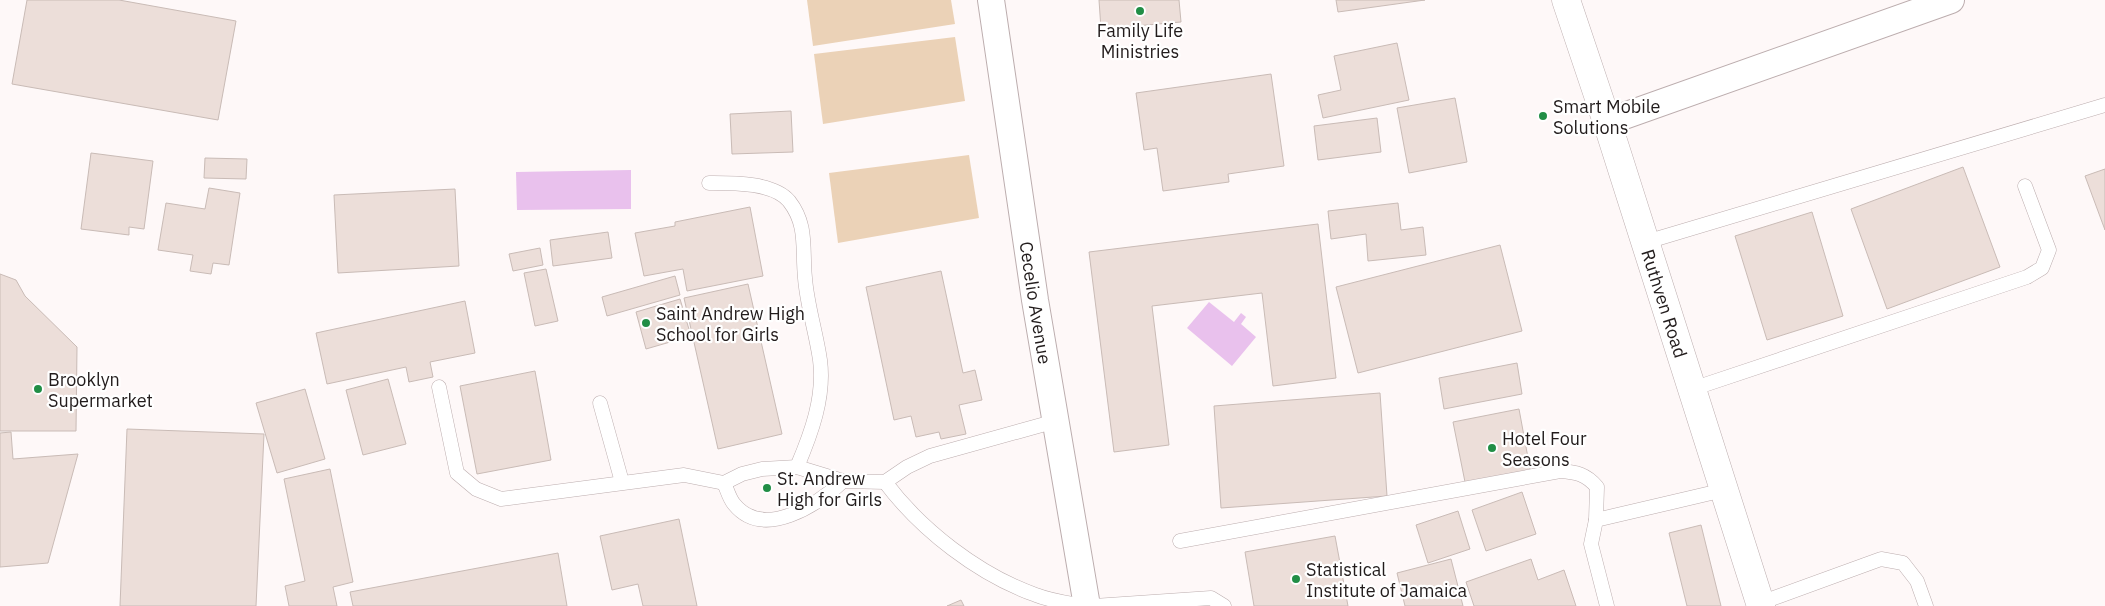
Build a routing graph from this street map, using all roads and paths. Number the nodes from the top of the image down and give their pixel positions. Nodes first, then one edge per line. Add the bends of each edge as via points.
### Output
1 (991, 0) edge
2 (1566, 0) edge
3 (1951, 0) edge
4 (2105, 104) edge
5 (1607, 122) junction
6 (709, 183) dead end
7 (2025, 186) dead end
8 (1646, 242) junction
9 (439, 387) dead end
10 (1692, 389) junction
11 (600, 403) dead end
12 (1056, 421) junction
13 (797, 467) junction
14 (843, 481) junction
15 (622, 482) junction
16 (724, 482) junction
17 (885, 482) junction
18 (1724, 490) junction
19 (1596, 520) junction
20 (1180, 541) dead end
21 (1152, 604) edge
22 (1761, 605) edge
23 (1085, 606) edge
24 (1094, 606) edge
25 (1224, 606) edge
26 (1607, 606) edge
27 (1926, 606) edge

1 - 12 street, Cecelio Avenue via 1033,290
2 - 5 street, Ruthven Road
3 - 5 street
4 - 8 lane
5 - 8 street, Ruthven Road
6 - 13 lane via 746,183 769,189 788,200 803,228 805,278 820,362 819,402
7 - 10 lane via 2049,250 2042,268 2027,277
8 - 10 street, Ruthven Road
9 - 15 lane via 458,473 476,489 501,499
10 - 18 street, Ruthven Road
11 - 15 lane
12 - 17 lane via 930,456
12 - 23 street, Cecelio Avenue
13 - 14 lane
13 - 16 lane via 762,469
14 - 16 lane via 824,498 799,511 779,518 756,519 734,504
14 - 17 lane
15 - 16 lane via 684,475
17 - 23 lane via 916,518 984,572 1036,596
18 - 19 lane
18 - 22 street, Ruthven Road
19 - 20 lane via 1597,487 1590,478 1577,472 1560,471
19 - 26 lane via 1590,544
21 - 24 lane
21 - 25 lane via 1211,598
22 - 27 lane via 1880,560 1903,563 1917,581

